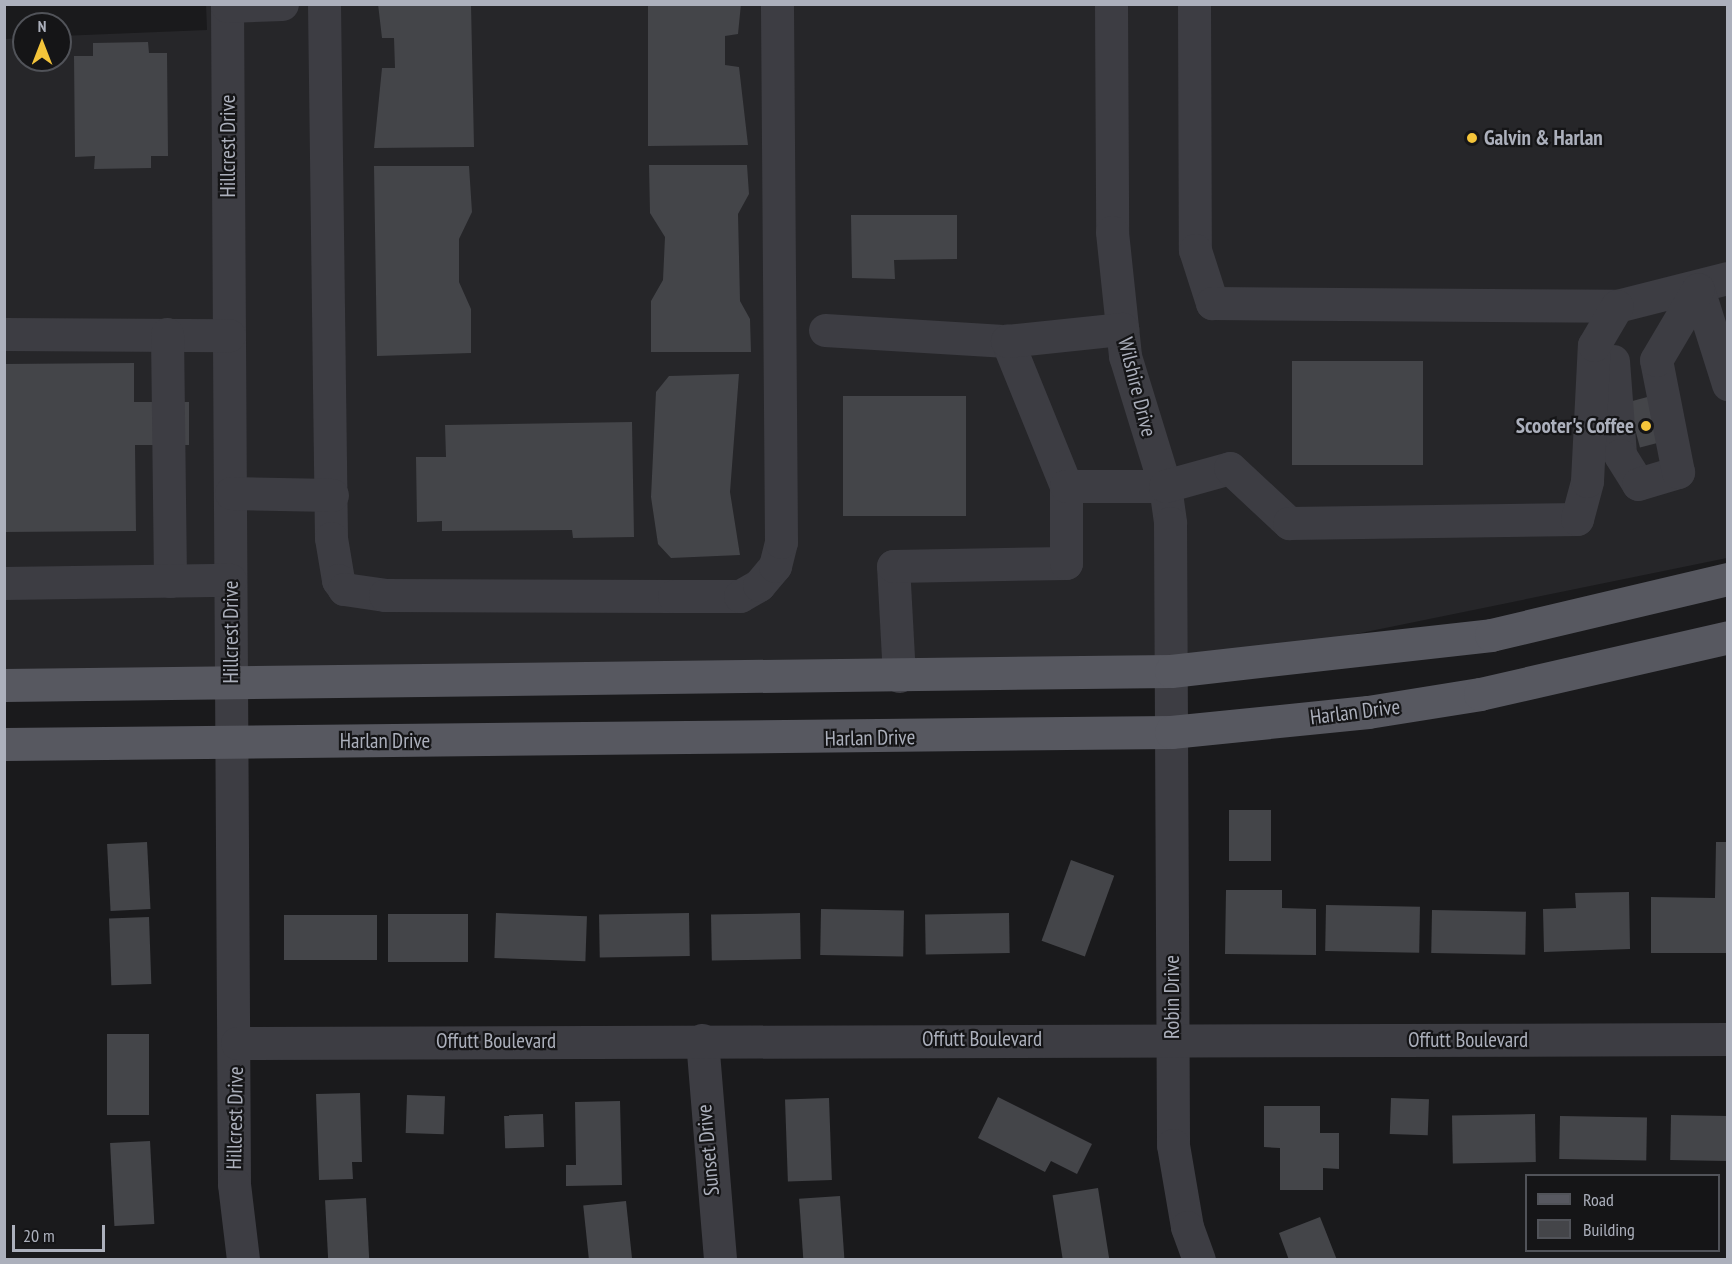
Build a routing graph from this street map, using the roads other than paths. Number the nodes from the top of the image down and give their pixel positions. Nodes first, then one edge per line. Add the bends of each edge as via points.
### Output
1 (282, 4) edge
2 (324, 4) edge
3 (777, 4) edge
4 (1111, 4) edge
5 (1194, 4) edge
6 (227, 5) edge
7 (1713, 284) edge
8 (1617, 306) junction
9 (1122, 329) junction
10 (825, 330) dead end
11 (4, 334) edge
12 (167, 334) junction
13 (229, 336) junction
14 (1007, 341) junction
15 (1728, 384) edge
16 (1066, 486) junction
17 (1165, 486) junction
18 (231, 493) junction
19 (332, 495) junction
20 (1728, 579) edge
21 (230, 580) junction
22 (170, 581) junction
23 (4, 584) edge
24 (1728, 637) edge
25 (1171, 671) junction
26 (899, 676) junction
27 (231, 684) junction
28 (4, 685) edge
29 (1171, 732) junction
30 (231, 742) junction
31 (4, 744) edge
32 (1171, 1038) junction
33 (1728, 1039) edge
34 (702, 1040) junction
35 (237, 1043) junction
36 (243, 1260) edge
37 (720, 1260) edge
38 (1199, 1260) edge

1 - 6 street
2 - 19 street
3 - 19 street via 781,542 775,566 759,585 740,596 357,594 338,580
4 - 9 street, Wilshire Drive via 1112,232
5 - 8 street via 1195,250 1212,303
6 - 13 street, Hillcrest Drive
7 - 8 street
7 - 8 street via 1656,360 1678,472 1638,484 1620,455 1611,382
7 - 15 street
8 - 17 street via 1594,345 1587,481 1577,519 1289,523 1230,468
9 - 14 street
9 - 17 street, Wilshire Drive via 1125,356
10 - 14 street
11 - 12 street
12 - 13 street
12 - 22 street
13 - 18 street, Hillcrest Drive
14 - 16 street
16 - 17 street
16 - 26 street via 1066,563 893,566
17 - 25 street, Wilshire Drive
18 - 19 street
18 - 21 street, Hillcrest Drive
20 - 25 main road via 1491,635
21 - 22 street
21 - 27 street, Hillcrest Drive
22 - 23 street
24 - 29 main road, Harlan Drive via 1469,695
25 - 26 main road
25 - 29 street, Wilshire Drive
26 - 27 main road
27 - 28 main road
27 - 30 street, Hillcrest Drive
29 - 30 main road, Harlan Drive
29 - 32 street, Robin Drive
30 - 31 main road, Harlan Drive
30 - 35 street, Hillcrest Drive
32 - 33 street, Offutt Boulevard
32 - 34 street, Offutt Boulevard
32 - 38 street, Robin Drive via 1173,1145 1187,1227
34 - 35 street, Offutt Boulevard
34 - 37 street, Sunset Drive
35 - 36 street, Hillcrest Drive via 234,1184

